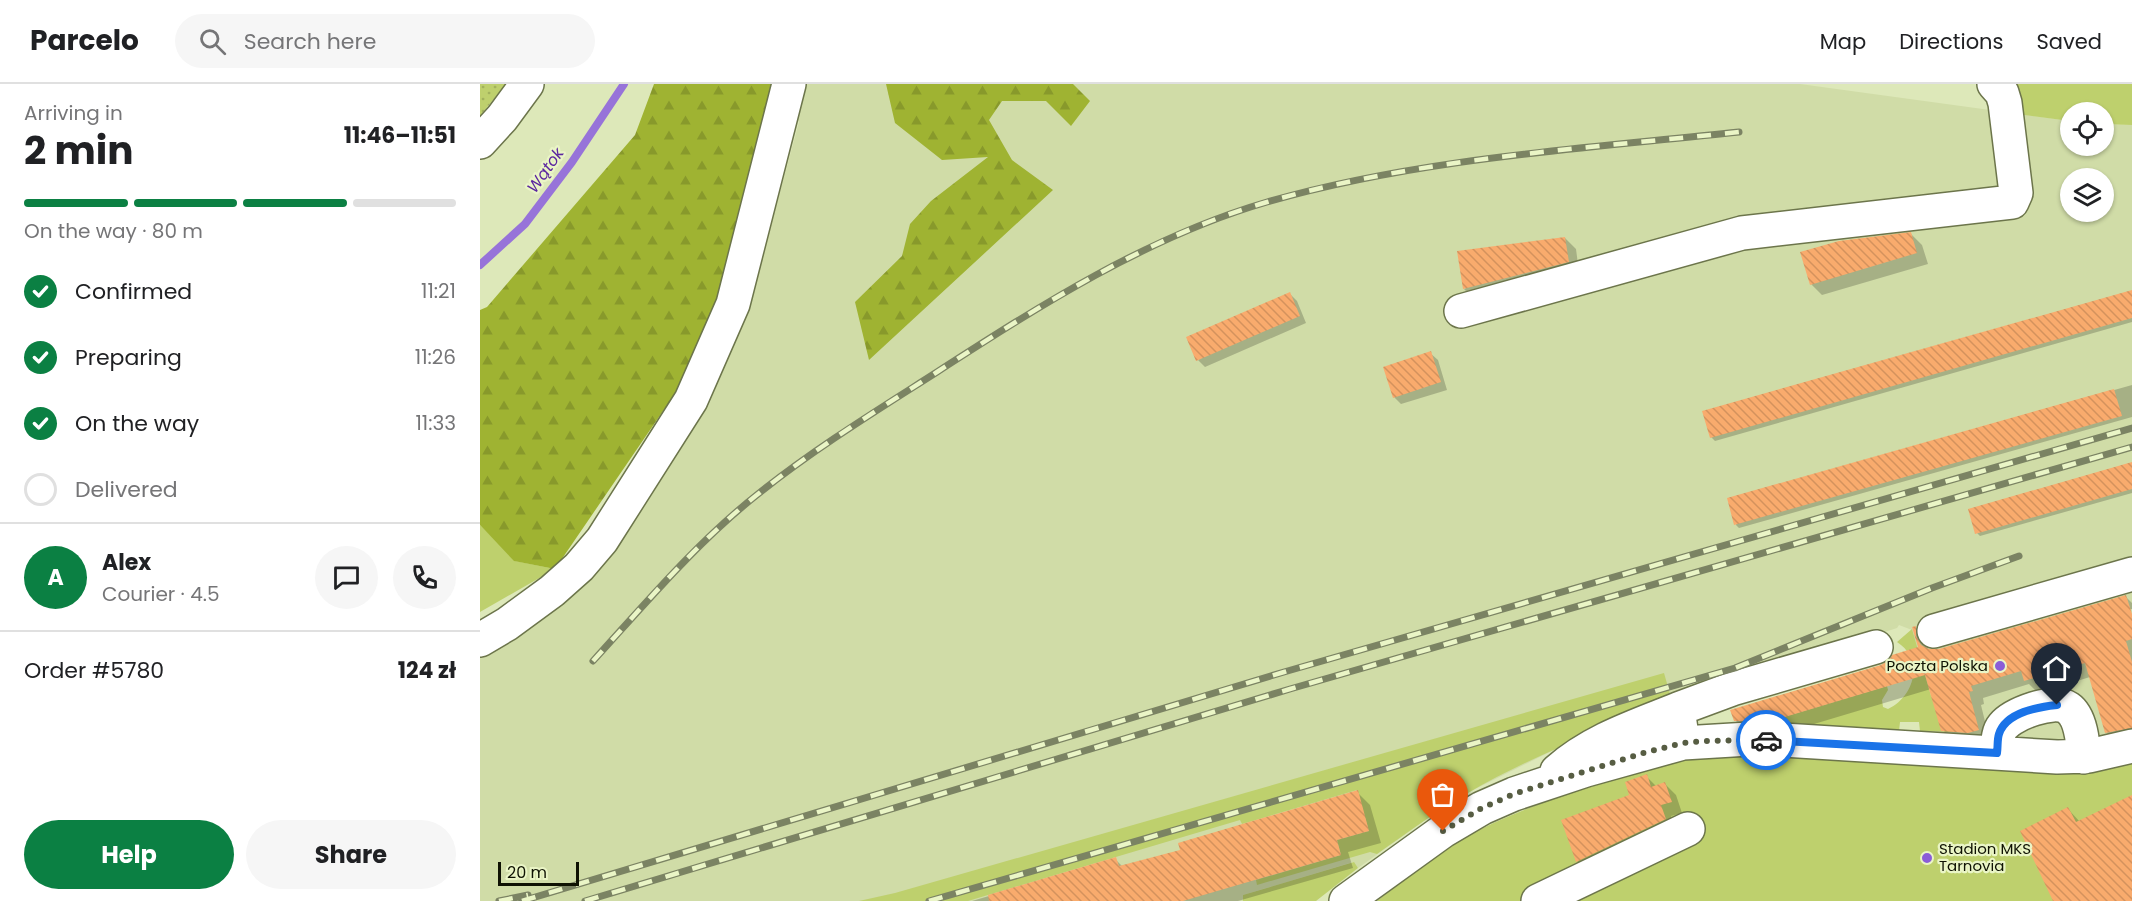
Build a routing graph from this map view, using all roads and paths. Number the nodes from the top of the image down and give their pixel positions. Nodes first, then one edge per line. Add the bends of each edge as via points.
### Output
1 (527, 84) edge
2 (789, 84) edge
3 (1994, 84) edge
4 (480, 142) edge
5 (1461, 311) dead end
6 (2132, 573) edge
7 (1934, 631) dead end
8 (480, 640) edge
9 (1876, 647) dead end
10 (1678, 709) junction
11 (1683, 743) junction
12 (2132, 746) edge
13 (1997, 753) junction
14 (2084, 756) junction
15 (1540, 786) junction
16 (1688, 829) dead end
17 (1346, 901) edge
18 (1538, 901) edge

1 - 4 street
2 - 8 street via 734,304 691,400 587,558 552,591
3 - 5 street via 2005,103 2016,193 2012,202 1742,233
6 - 7 street
9 - 10 street
10 - 11 street
10 - 15 street via 1592,745
11 - 13 street via 1783,740
11 - 15 street
12 - 14 street
13 - 14 street
13 - 14 street via 1999,734 2011,720 2039,707 2057,705 2069,708 2076,718
15 - 17 street via 1482,808 1443,831
16 - 18 street

